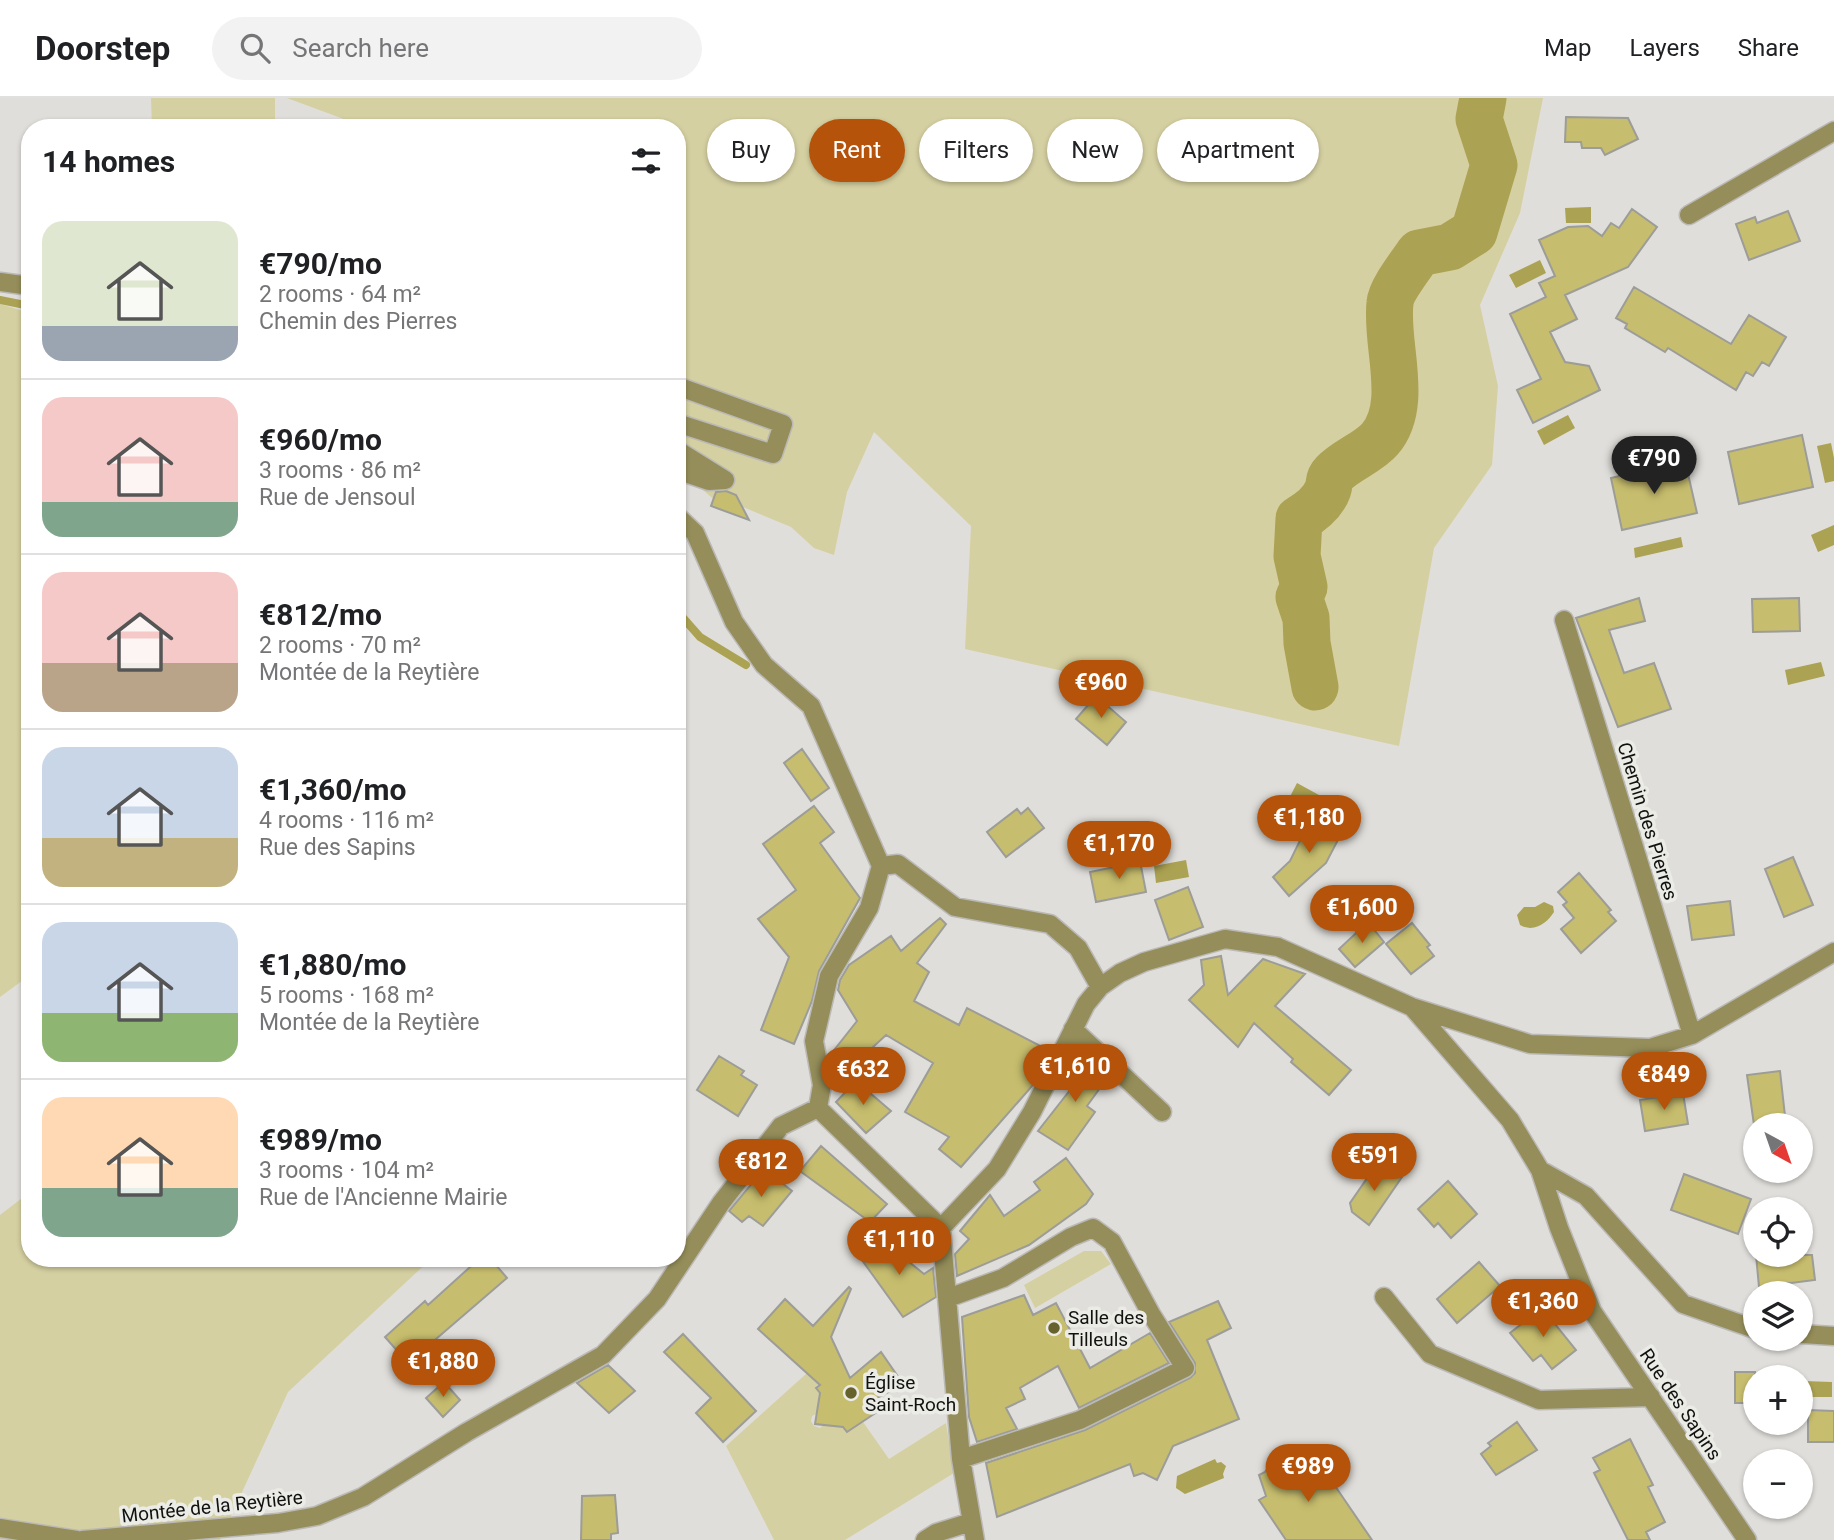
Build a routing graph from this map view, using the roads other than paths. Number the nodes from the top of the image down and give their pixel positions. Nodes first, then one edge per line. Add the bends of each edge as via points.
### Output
1 (1834, 131) edge
2 (1689, 215) dead end
3 (0, 282) edge
4 (21, 285) edge
5 (686, 389) edge
6 (686, 426) edge
7 (686, 456) edge
8 (686, 473) edge
9 (686, 524) edge
10 (1564, 620) dead end
11 (881, 866) junction
12 (1834, 952) edge
13 (1100, 987) junction
14 (1412, 1007) junction
15 (1073, 1030) junction
16 (1692, 1035) junction
17 (818, 1108) junction
18 (1162, 1112) dead end
19 (1540, 1170) junction
20 (940, 1228) junction
21 (686, 1256) edge
22 (678, 1267) edge
23 (1384, 1297) dead end
24 (948, 1298) junction
25 (1743, 1325) edge
26 (1813, 1335) edge
27 (1834, 1336) edge
28 (1651, 1397) junction
29 (961, 1460) junction
30 (971, 1522) junction
31 (0, 1528) edge
32 (80, 1540) edge
33 (925, 1540) edge
34 (975, 1540) edge
35 (1747, 1540) edge

1 - 2 street
3 - 4 street
5 - 6 street via 783,424 773,454
7 - 8 street via 725,480 709,481
9 - 11 street via 695,533 734,622 764,664 811,706
10 - 16 street, Chemin des Pierres
11 - 13 street via 898,864 955,907 1050,923 1078,948
11 - 17 street via 869,908 829,976 814,1041 822,1085
12 - 16 street
13 - 14 street via 1144,962 1225,939 1278,947
13 - 15 street
14 - 16 street via 1530,1044 1650,1048
14 - 19 street, Rue des Sapins via 1510,1120
15 - 18 street
15 - 20 street via 997,1169
17 - 20 street
17 - 21 street, Montée de la Reytière via 781,1126
19 - 25 street via 1586,1196 1683,1304
19 - 28 street, Rue des Sapins via 1592,1311
20 - 24 street
22 - 32 street, Montée de la Reytière via 657,1299 603,1355 363,1497 317,1516 278,1523
23 - 28 street via 1430,1354 1539,1401
24 - 29 street
24 - 29 street via 1003,1278 1093,1228 1112,1242 1185,1368 1080,1420
26 - 27 street
28 - 35 street, Rue des Sapins
29 - 30 street
30 - 33 street
30 - 34 street
31 - 32 street, Montée de la Reytière

